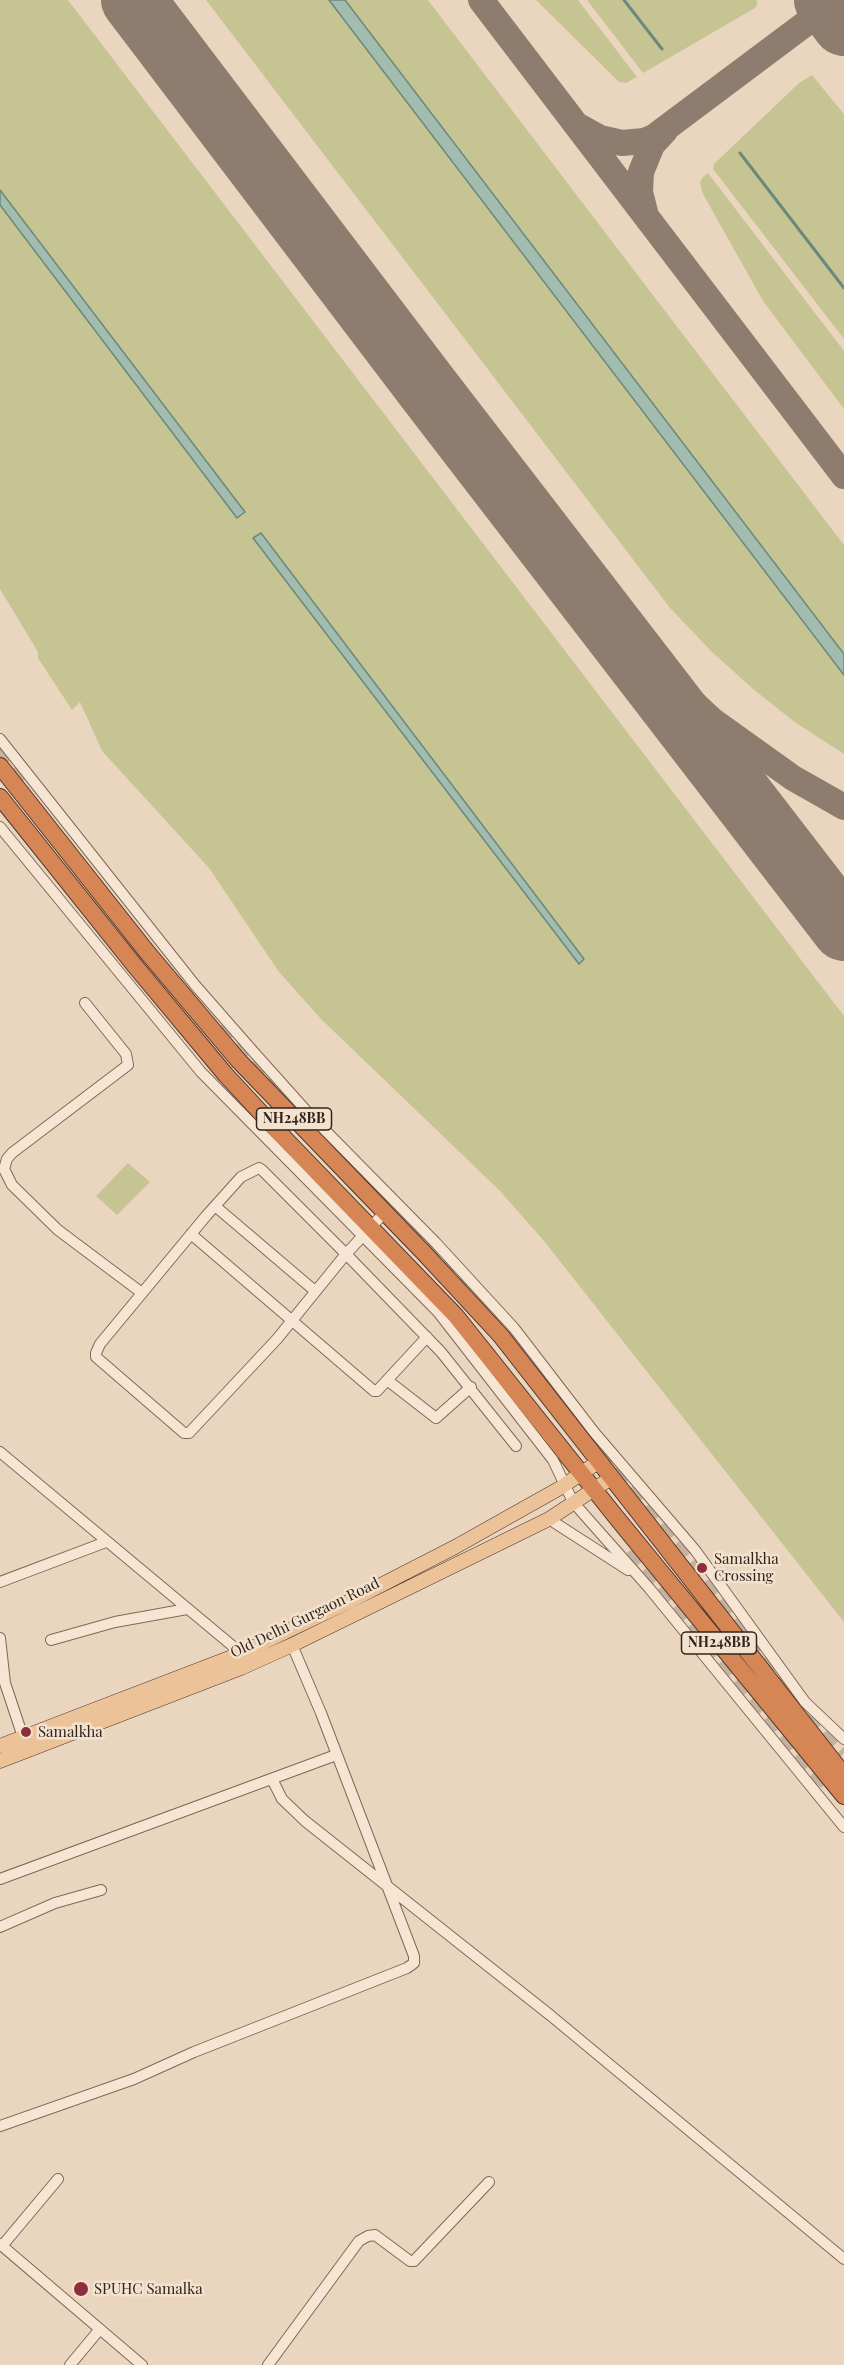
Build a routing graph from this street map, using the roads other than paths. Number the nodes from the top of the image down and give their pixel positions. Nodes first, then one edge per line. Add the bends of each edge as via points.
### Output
1 (0, 739) edge
2 (0, 766) edge
3 (0, 797) edge
4 (0, 827) edge
5 (85, 1003) dead end
6 (215, 1206) junction
7 (385, 1212) junction
8 (367, 1230) junction
9 (191, 1234) junction
10 (346, 1254) junction
11 (315, 1291) junction
12 (142, 1293) junction
13 (292, 1320) junction
14 (427, 1337) junction
15 (387, 1380) junction
16 (471, 1388) junction
17 (516, 1446) dead end
18 (0, 1452) edge
19 (598, 1462) junction
20 (582, 1473) junction
21 (611, 1478) junction
22 (565, 1485) junction
23 (594, 1490) junction
24 (573, 1502) junction
25 (549, 1519) junction
26 (106, 1542) junction
27 (0, 1582) edge
28 (649, 1588) junction
29 (187, 1609) junction
30 (0, 1638) edge
31 (51, 1640) dead end
32 (292, 1645) junction
33 (239, 1659) junction
34 (4, 1696) edge
35 (23, 1737) junction
36 (844, 1739) edge
37 (0, 1746) edge
38 (336, 1755) junction
39 (0, 1761) edge
40 (844, 1774) edge
41 (272, 1779) junction
42 (844, 1796) edge
43 (844, 1827) edge
44 (0, 1879) edge
45 (385, 1883) junction
46 (101, 1890) dead end
47 (0, 1927) edge
48 (0, 2126) edge
49 (58, 2179) dead end
50 (489, 2182) dead end
51 (1, 2245) edge
52 (844, 2259) edge
53 (100, 2329) junction
54 (70, 2365) edge
55 (142, 2365) edge
56 (268, 2365) edge

1 - 36 street via 195,985 311,1116 514,1328 594,1432 695,1550 805,1702
2 - 7 highway, NH248BB via 238,1060
3 - 8 highway, NH248BB via 225,1074
4 - 8 street via 201,1072
5 - 12 street via 126,1054 128,1065 12,1153 4,1169 12,1185 58,1230
6 - 9 street
6 - 10 street via 245,1173 262,1170
6 - 11 street
7 - 8 street
7 - 19 highway, NH248BB via 501,1336
8 - 10 street
8 - 20 highway, NH248BB via 456,1316
8 - 22 street via 438,1312 553,1460
9 - 12 street
9 - 13 street
10 - 11 street
10 - 14 street
11 - 13 street
12 - 13 street via 100,1344 96,1357 186,1433
13 - 15 street via 373,1391
14 - 15 street
14 - 16 street
15 - 16 street via 436,1418
16 - 17 street
18 - 26 street
19 - 20 main road, Old Delhi Gurgaon Road
19 - 21 highway, NH248BB
20 - 22 main road, Old Delhi Gurgaon Road
20 - 23 highway, NH248BB
21 - 23 main road, Old Delhi Gurgaon Road
21 - 40 highway, NH248BB
22 - 24 street
22 - 33 main road, Old Delhi Gurgaon Road
23 - 24 main road, Old Delhi Gurgaon Road
23 - 42 highway, NH248BB
24 - 25 main road, Old Delhi Gurgaon Road
24 - 28 street
25 - 28 street via 634,1574
25 - 32 main road, Old Delhi Gurgaon Road
26 - 27 street
26 - 29 street
28 - 43 street
29 - 31 street via 115,1622
29 - 33 street
30 - 34 street
32 - 33 main road, Old Delhi Gurgaon Road
32 - 38 street
33 - 35 main road, Old Delhi Gurgaon Road
33 - 39 main road, Old Delhi Gurgaon Road
34 - 35 street
35 - 37 main road, Old Delhi Gurgaon Road
38 - 41 street
38 - 45 street
41 - 44 street
41 - 45 street via 282,1799 305,1821
45 - 48 street via 414,1956 411,1966 134,2079
45 - 52 street
46 - 47 street via 55,1903
49 - 51 street
50 - 56 street via 416,2261 410,2261 375,2235 359,2241
51 - 53 street
53 - 54 street
53 - 55 street

